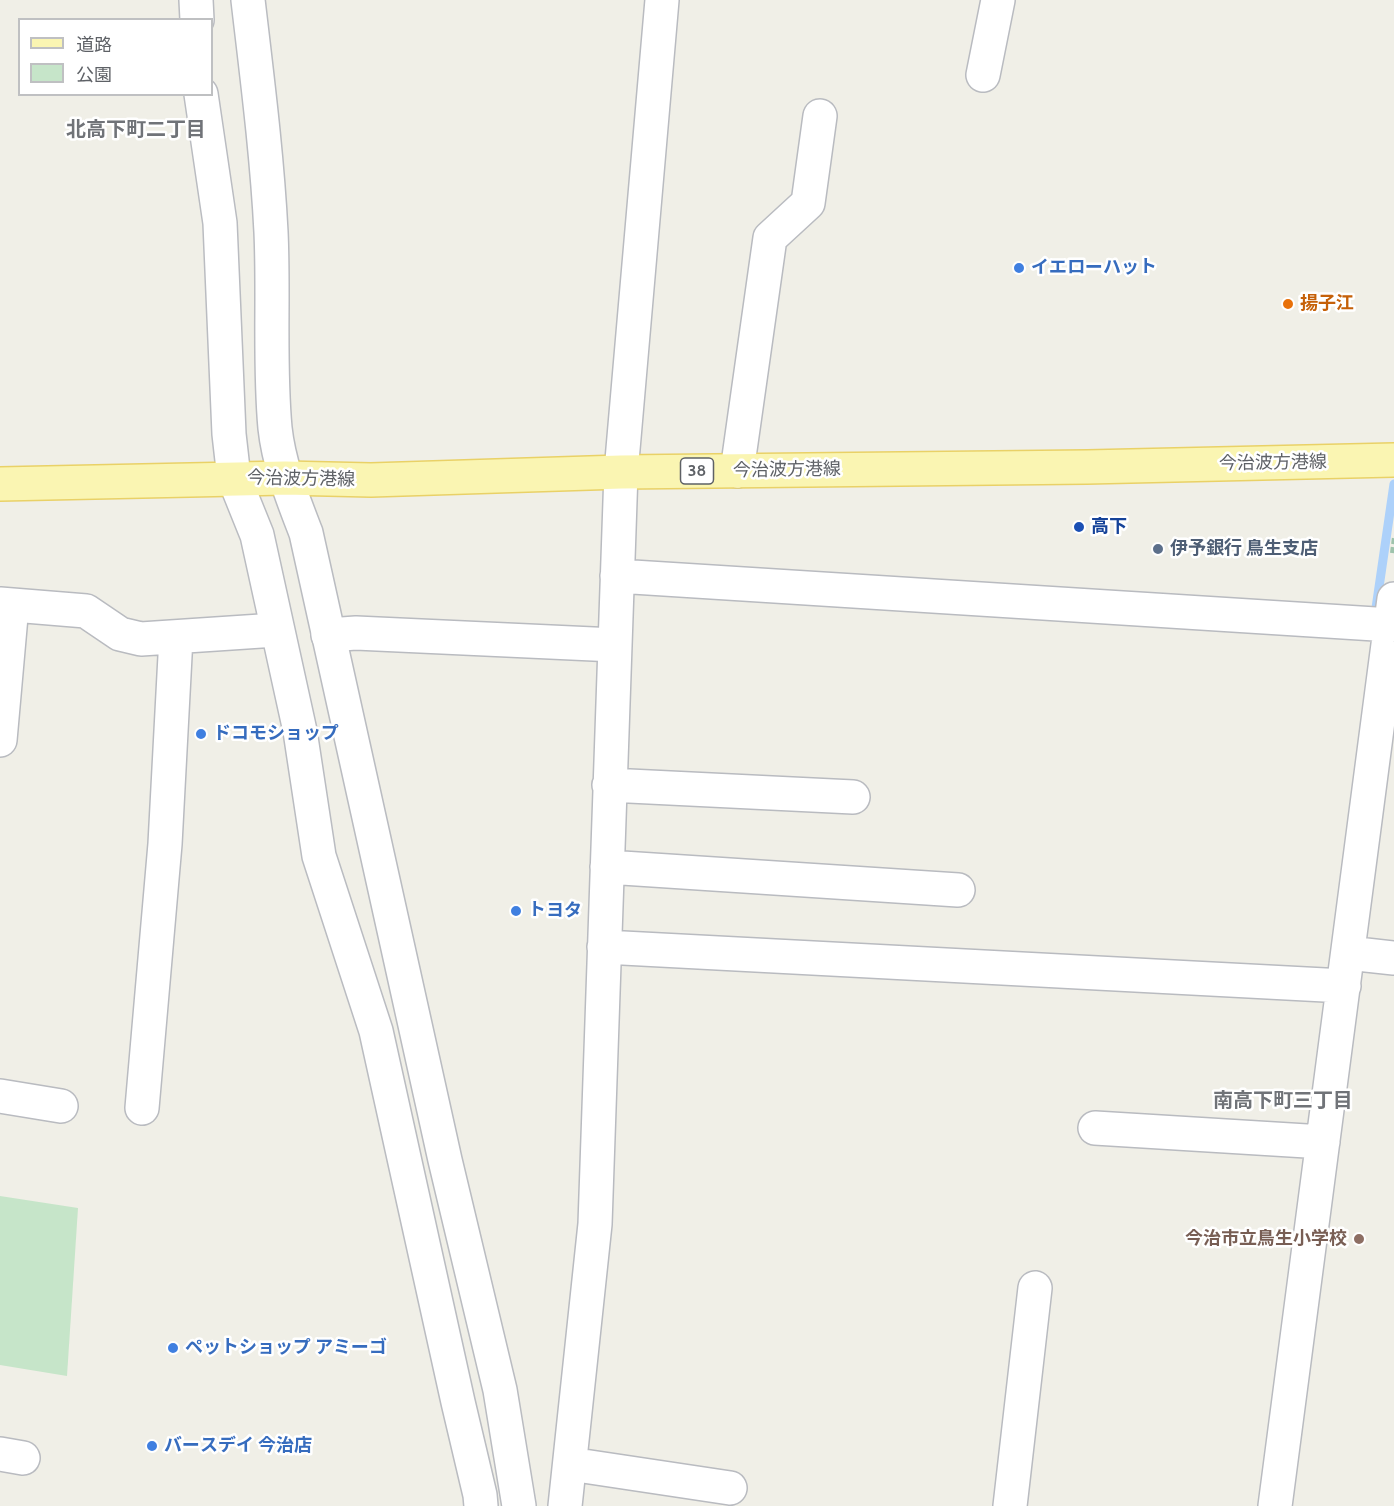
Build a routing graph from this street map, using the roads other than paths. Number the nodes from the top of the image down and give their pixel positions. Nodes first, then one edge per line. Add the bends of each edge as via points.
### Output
1 (196, 0) edge
2 (248, 0) edge
3 (662, 0) edge
4 (998, 0) edge
5 (197, 18) edge
6 (983, 75) dead end
7 (201, 96) edge
8 (819, 116) dead end
9 (1394, 460) edge
10 (737, 471) junction
11 (621, 472) junction
12 (234, 478) junction
13 (285, 478) junction
14 (0, 484) edge
15 (616, 576) junction
16 (6, 605) edge
17 (1392, 612) edge
18 (276, 630) junction
19 (328, 635) junction
20 (176, 637) junction
21 (615, 645) junction
22 (0, 740) edge
23 (609, 785) junction
24 (853, 797) dead end
25 (607, 867) junction
26 (958, 890) dead end
27 (604, 947) junction
28 (1348, 953) junction
29 (1394, 958) edge
30 (1344, 986) junction
31 (0, 1096) edge
32 (61, 1106) dead end
33 (142, 1108) dead end
34 (1095, 1128) dead end
35 (1323, 1142) junction
36 (1035, 1288) dead end
37 (570, 1464) junction
38 (730, 1488) dead end
39 (481, 1506) edge
40 (519, 1506) edge
41 (565, 1506) edge
42 (1010, 1506) edge
43 (1275, 1506) edge

1 - 5 street
2 - 13 street via 271,232 275,430
3 - 11 street
4 - 6 street
7 - 12 street via 220,223
8 - 10 street via 808,203 770,238
9 - 10 main road, 今治波方港線 / 38
10 - 11 main road, 今治波方港線 / 38
11 - 13 main road, 今治波方港線 / 38 via 371,480
11 - 15 street
12 - 13 main road, 今治波方港線 / 38
12 - 14 main road, 今治波方港線 / 38
12 - 18 street via 257,535
13 - 19 street via 306,533
15 - 17 street
15 - 21 street
16 - 20 street via 86,611 120,634 141,639
16 - 22 street
17 - 28 street
18 - 20 street
18 - 39 street via 300,731 319,856 376,1031
19 - 21 street
19 - 40 street via 500,1390
20 - 33 street via 165,844
21 - 23 street
23 - 24 street
23 - 25 street
25 - 26 street
25 - 27 street
27 - 30 street
27 - 37 street via 595,1224
28 - 29 street
28 - 30 street
30 - 35 street
31 - 32 street
34 - 35 street
35 - 43 street
36 - 42 street
37 - 38 street
37 - 41 street

